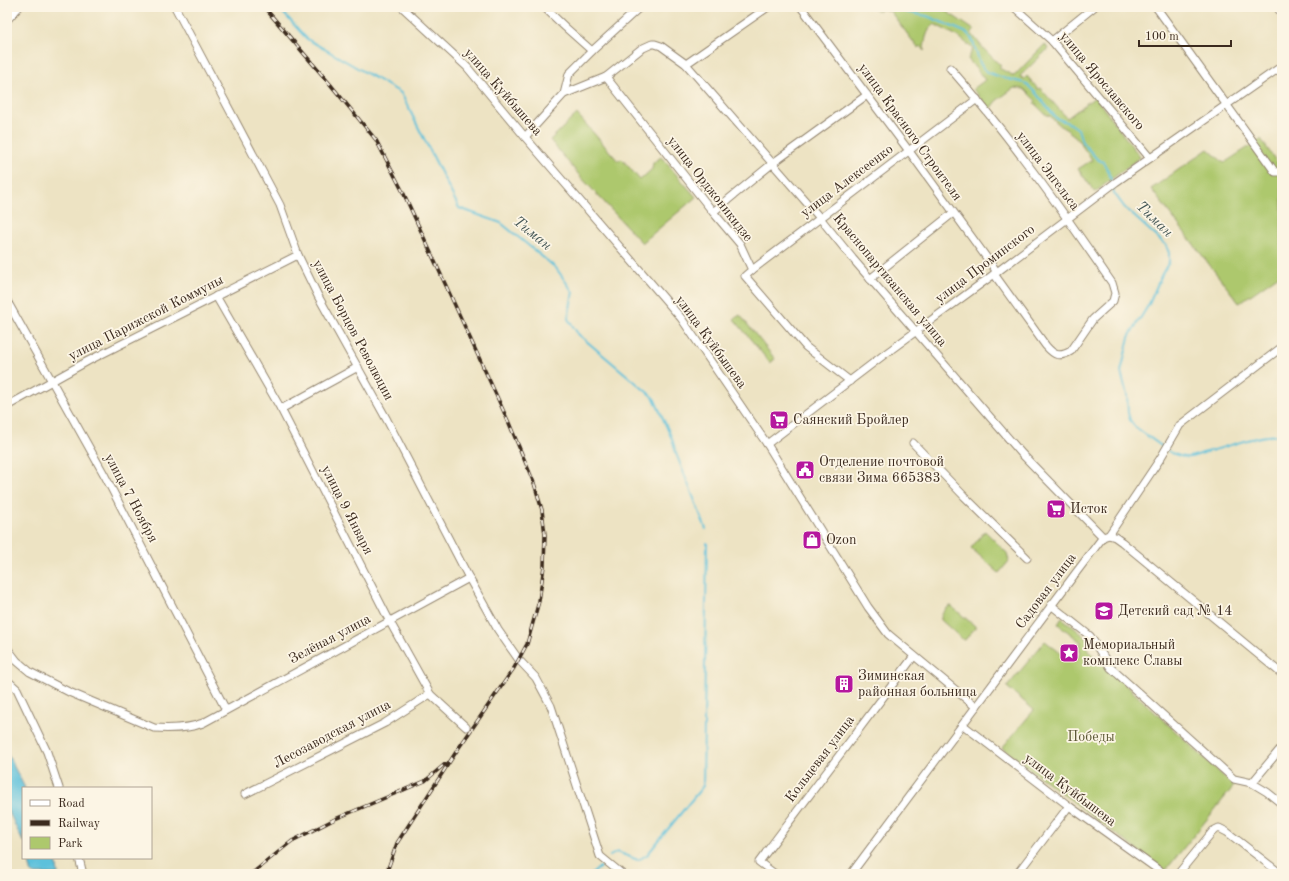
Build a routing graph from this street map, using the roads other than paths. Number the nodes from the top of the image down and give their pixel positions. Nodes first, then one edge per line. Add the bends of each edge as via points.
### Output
1 (19, 7) edge
2 (175, 7) edge
3 (402, 7) edge
4 (544, 7) edge
5 (640, 7) edge
6 (768, 7) edge
7 (801, 7) edge
8 (1014, 7) edge
9 (1094, 7) edge
10 (1156, 7) edge
11 (1277, 7) edge
12 (1282, 14) edge
13 (7, 20) edge
14 (1052, 41) junction
15 (592, 51) junction
16 (686, 64) junction
17 (1282, 66) edge
18 (950, 68) dead end
19 (606, 77) junction
20 (564, 94) junction
21 (867, 95) junction
22 (978, 99) junction
23 (1227, 105) junction
24 (525, 137) junction
25 (909, 151) junction
26 (1150, 158) junction
27 (773, 163) junction
28 (1282, 167) edge
29 (1278, 172) edge
30 (713, 212) junction
31 (953, 213) junction
32 (820, 218) junction
33 (1067, 218) junction
34 (298, 255) junction
35 (752, 270) junction
36 (995, 273) junction
37 (870, 279) junction
38 (216, 296) junction
39 (7, 301) edge
40 (916, 332) junction
41 (1282, 347) edge
42 (1071, 351) joint
43 (358, 367) junction
44 (51, 381) junction
45 (850, 381) junction
46 (7, 406) edge
47 (281, 409) junction
48 (913, 443) dead end
49 (767, 444) junction
50 (1106, 536) junction
51 (1027, 558) dead end
52 (470, 578) junction
53 (1051, 605) junction
54 (390, 622) junction
55 (7, 648) edge
56 (914, 656) junction
57 (1282, 674) edge
58 (7, 680) edge
59 (430, 694) junction
60 (976, 707) junction
61 (226, 710) junction
62 (963, 725) junction
63 (466, 726) dead end
64 (1282, 747) edge
65 (1252, 783) junction
66 (59, 787) edge
67 (245, 794) dead end
68 (1282, 804) edge
69 (1069, 806) junction
70 (79, 859) edge
71 (83, 874) edge
72 (622, 874) edge
73 (775, 874) edge
74 (851, 874) edge
75 (1017, 874) edge
76 (1164, 874) edge
77 (1178, 874) edge
78 (1281, 874) edge

1 - 13 street
2 - 34 street, улица Борцов Революции via 280,205
3 - 24 street, улица Куйбышева via 467,67
4 - 15 street
5 - 15 street
6 - 16 street
7 - 21 street, улица Красного Строителя
8 - 14 street, улица Ярославского
9 - 14 street
10 - 23 street
11 - 12 street
14 - 26 street, улица Ярославского
15 - 20 street via 569,74
16 - 19 street, Краснопартизанская улица via 655,44 641,48
16 - 27 street, Краснопартизанская улица
17 - 23 street
18 - 22 street, улица Энгельса
19 - 20 street
19 - 30 street, улица Орджоникидзе
20 - 24 street
21 - 25 street, улица Красного Строителя
21 - 27 street
22 - 25 street, улица Алексеенко
22 - 33 street, улица Энгельса
23 - 26 street
23 - 29 street
24 - 49 street, улица Куйбышева via 681,318
25 - 31 street, улица Красного Строителя
25 - 32 street, улица Алексеенко
26 - 33 street, улица Проминского
27 - 30 street
27 - 32 street, Краснопартизанская улица
28 - 29 street
30 - 35 street, улица Орджоникидзе via 740,244
31 - 36 street, улица Красного Строителя
31 - 37 street
32 - 35 street, улица Алексеенко
32 - 37 street, Краснопартизанская улица
33 - 36 street, улица Проминского
33 - 42 street, улица Энгельса via 1115,290 1113,300 1093,319
34 - 38 street, улица Парижской Коммуны
34 - 43 street, улица Борцов Революции
35 - 45 street, улица Орджоникидзе via 745,276 806,347
36 - 40 street, улица Проминского
36 - 42 street, улица Красного Строителя via 1046,346 1060,355
37 - 40 street, Краснопартизанская улица
38 - 44 street, улица Парижской Коммуны
38 - 47 street, улица 9 Января
39 - 44 street, улица 7 Ноября
40 - 45 street, улица Проминского
40 - 50 street, Краснопартизанская улица via 1022,454
41 - 50 street, Садовая улица via 1180,425 1160,460
43 - 47 street
43 - 52 street, улица Борцов Революции
44 - 46 street, улица Парижской Коммуны
44 - 61 street, улица 7 Ноября via 105,476
45 - 49 street, улица Проминского
47 - 54 street, улица 9 Января
48 - 51 street
49 - 56 street, улица Куйбышева via 868,607 888,634
50 - 53 street, Садовая улица
50 - 57 street, Краснопартизанская улица via 1115,537 1122,542
52 - 54 street, Зелёная улица
52 - 72 street, улица Борцов Революции via 498,630 519,660 536,678 551,706 600,856
53 - 60 street, Садовая улица
53 - 65 street via 1090,636 1111,668 1234,779
54 - 59 street, улица 9 Января
54 - 61 street, Зелёная улица
55 - 61 street, Зелёная улица via 30,672 69,692 154,728 194,726
56 - 60 street, улица Куйбышева
56 - 73 street, Кольцевая улица via 759,862
58 - 66 street via 17,689 47,752
59 - 63 street, улица 9 Января
59 - 67 street, Лесозаводская улица via 385,723
60 - 62 street, Садовая улица
62 - 69 street, улица Куйбышева
62 - 74 street, Садовая улица
64 - 65 street
65 - 68 street
69 - 75 street
69 - 76 street, улица Куйбышева
70 - 71 street
77 - 78 street via 1213,831 1219,828

